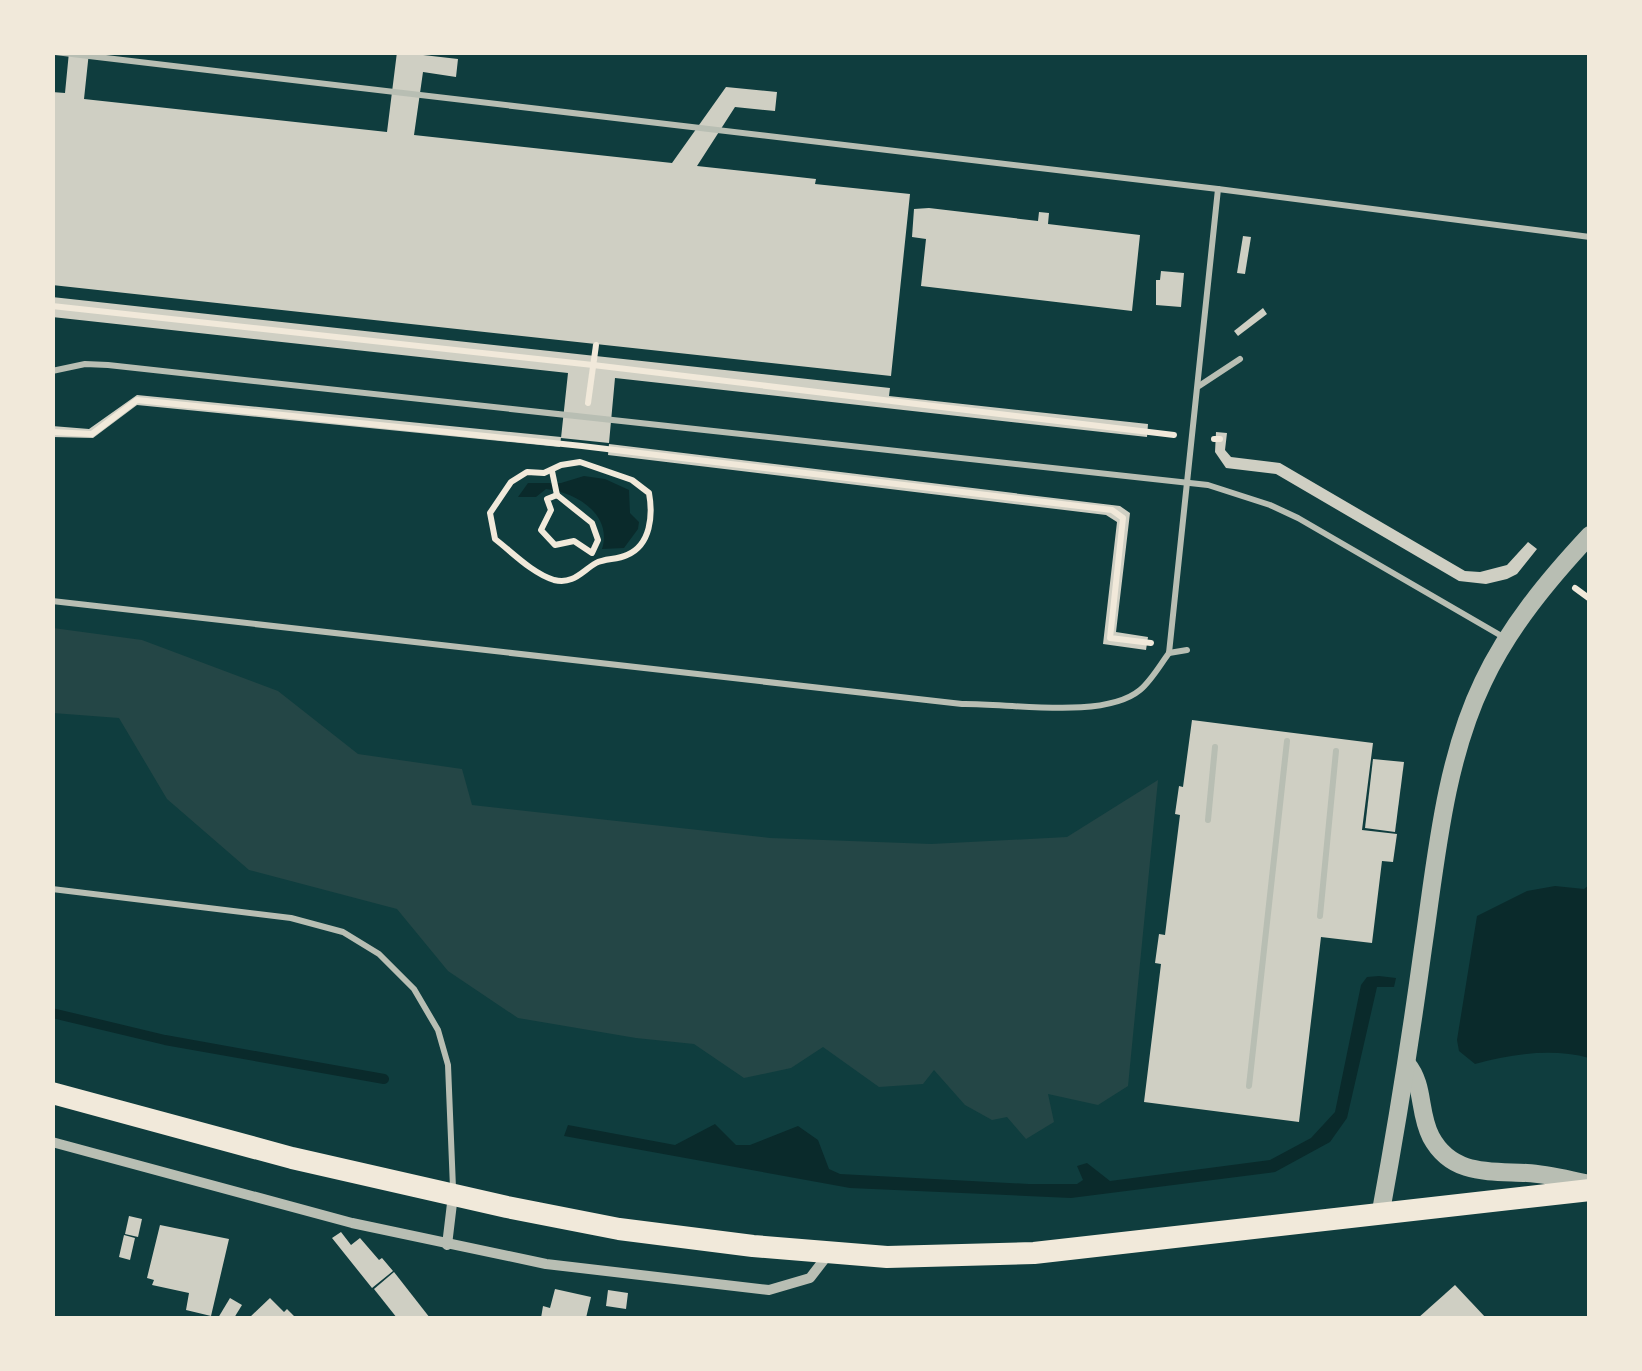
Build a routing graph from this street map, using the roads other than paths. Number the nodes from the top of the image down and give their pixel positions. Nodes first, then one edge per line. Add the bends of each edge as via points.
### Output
1 (55, 52) edge
2 (1218, 189) junction
3 (1590, 236) edge
4 (1240, 359) dead end
5 (52, 371) edge
6 (1198, 387) junction
7 (1188, 482) junction
8 (1590, 535) edge
9 (52, 601) edge
10 (1506, 638) junction
11 (1187, 650) dead end
12 (1169, 653) junction
13 (1287, 741) dead end
14 (1215, 747) dead end
15 (1336, 751) dead end
16 (1208, 820) dead end
17 (52, 889) edge
18 (1320, 916) dead end
19 (1407, 1064) junction
20 (1249, 1086) dead end
21 (52, 1093) edge
22 (52, 1142) edge
23 (1590, 1187) edge
24 (453, 1194) junction
25 (1381, 1211) junction
26 (447, 1245) junction
27 (830, 1252) junction

1 - 2 lane
2 - 3 lane
2 - 6 lane
4 - 6 lane
5 - 7 lane via 108,365
6 - 7 lane
7 - 10 lane via 1298,518
7 - 12 lane
8 - 10 street
9 - 12 lane via 962,704 1092,708 1118,702 1140,690
10 - 19 street via 1462,737 1430,896
11 - 12 lane
13 - 20 lane
14 - 16 lane
15 - 18 lane
17 - 24 lane via 291,918 343,932 379,954 414,989 438,1030 448,1065
19 - 23 street via 1419,1078 1429,1134 1443,1155 1485,1174 1530,1173
19 - 25 street
21 - 24 main road
22 - 26 street
23 - 25 main road
24 - 26 street
24 - 27 main road via 619,1228
25 - 27 main road via 1034,1253
26 - 27 street via 546,1264 769,1290 810,1278

